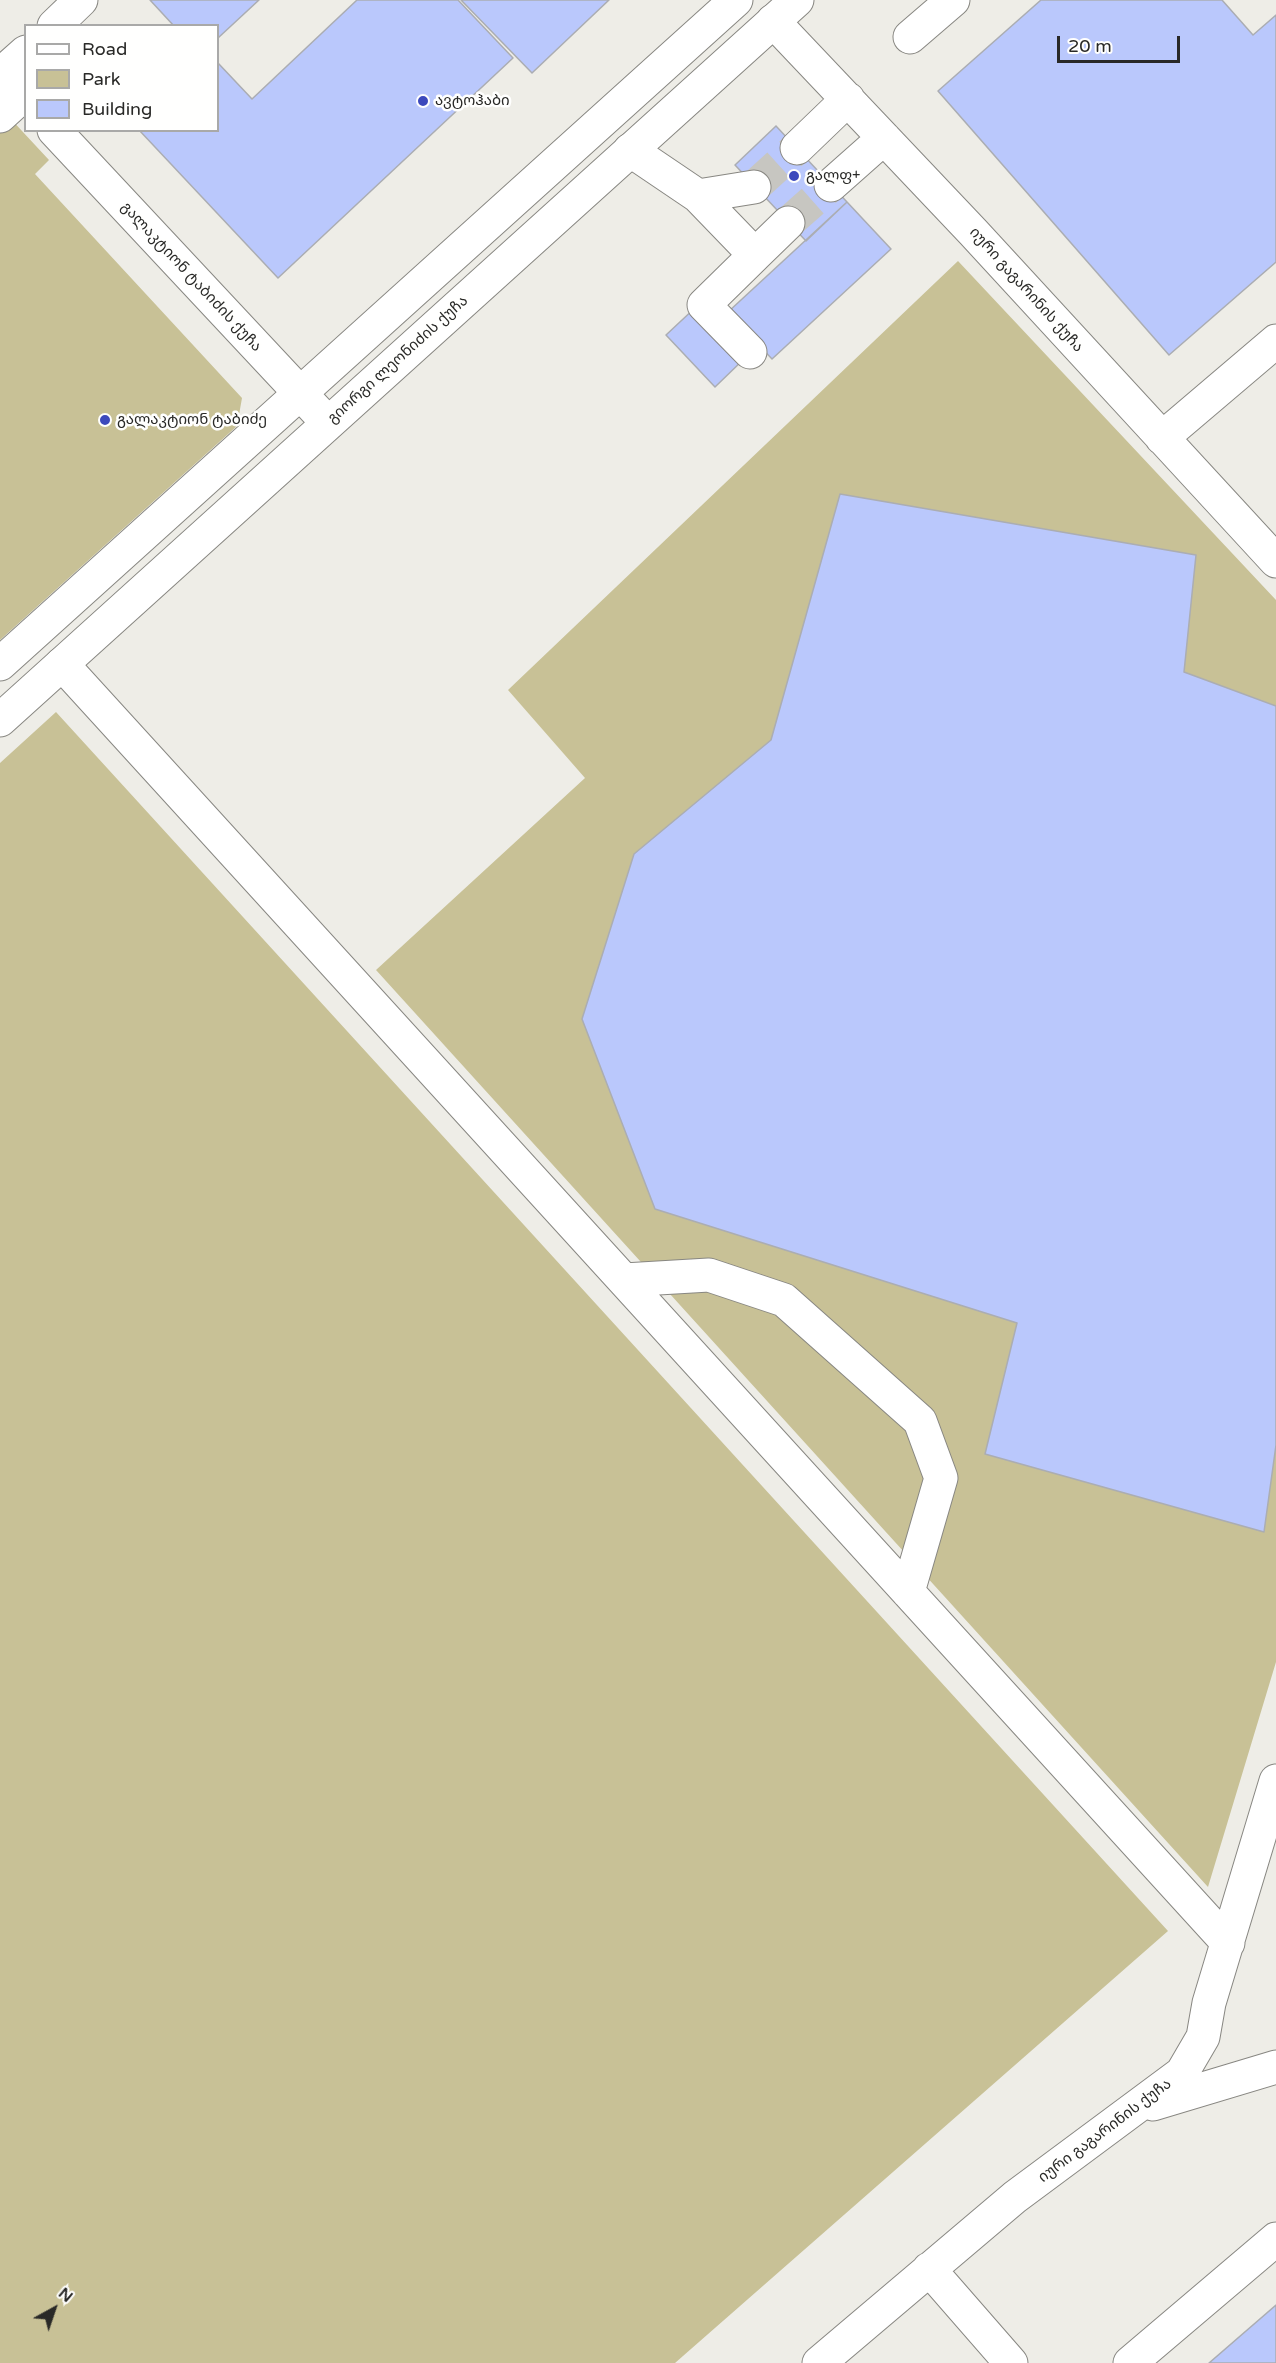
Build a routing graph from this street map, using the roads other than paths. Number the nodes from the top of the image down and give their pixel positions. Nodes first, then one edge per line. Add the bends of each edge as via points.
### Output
1 (81, 0) edge
2 (736, 0) edge
3 (953, 0) edge
4 (785, 10) edge
5 (56, 24) edge
6 (910, 37) dead end
7 (24, 57) edge
8 (10, 92) edge
9 (848, 99) junction
10 (56, 132) edge
11 (884, 138) junction
12 (797, 148) tunnel mouth
13 (630, 150) junction
14 (831, 185) tunnel mouth
15 (754, 187) tunnel mouth
16 (698, 196) junction
17 (788, 223) tunnel mouth
18 (755, 255) junction
19 (1276, 341) edge
20 (750, 352) dead end
21 (300, 394) junction
22 (328, 423) junction
23 (1162, 438) junction
24 (1276, 561) edge
25 (62, 663) junction
26 (0, 664) edge
27 (0, 720) edge
28 (624, 1280) junction
29 (908, 1592) junction
30 (1276, 1781) edge
31 (1228, 1943) junction
32 (1276, 2067) edge
33 (1134, 2109) junction
34 (1276, 2239) edge
35 (929, 2269) junction
36 (819, 2363) edge
37 (1011, 2363) edge
38 (1130, 2363) edge

1 - 5 street
2 - 21 street
3 - 6 street
4 - 9 street, იური გაგარინის ქუჩა
4 - 13 street, გიორგი ლეონიძის ქუჩა
7 - 8 street
9 - 11 street, იური გაგარინის ქუჩა
9 - 12 street
10 - 21 street, გალაკტიონ ტაბიძის ქუჩა
11 - 14 street
11 - 23 street, იური გაგარინის ქუჩა
13 - 16 street
13 - 22 street, გიორგი ლეონიძის ქუჩა
15 - 16 street
16 - 18 street
17 - 18 street
18 - 20 street via 704,305
19 - 23 street
21 - 22 street, გალაკტიონ ტაბიძის ქუჩა
21 - 26 street
22 - 25 street, გიორგი ლეონიძის ქუჩა
23 - 24 street, იური გაგარინის ქუჩა
25 - 27 street, გიორგი ლეონიძის ქუჩა
25 - 28 street
28 - 29 street
28 - 29 street via 709,1275 784,1300 920,1421 941,1478
29 - 31 street
30 - 31 street, იური გაგარინის ქუჩა
31 - 33 street, იური გაგარინის ქუჩა via 1203,2037 1182,2073
32 - 33 street
33 - 35 street, იური გაგარინის ქუჩა
34 - 38 street
35 - 36 street, იური გაგარინის ქუჩა
35 - 37 street

